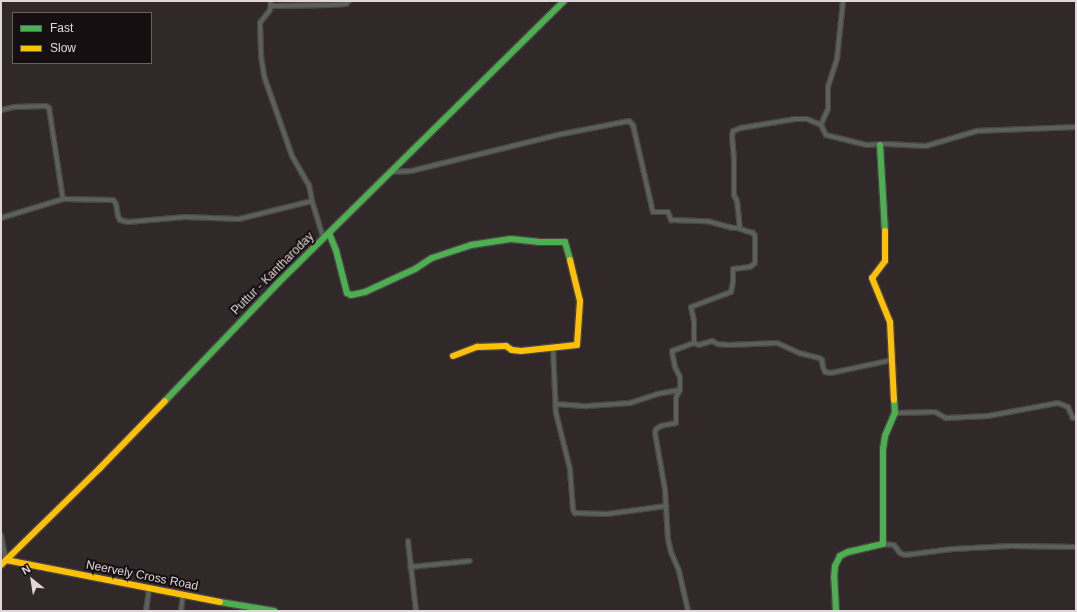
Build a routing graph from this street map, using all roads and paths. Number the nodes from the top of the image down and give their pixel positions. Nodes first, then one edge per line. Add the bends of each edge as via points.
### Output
1 (349, 1) edge
2 (564, 1) edge
3 (843, 1) edge
4 (271, 4) edge
5 (1, 110) edge
6 (821, 125) junction
7 (1076, 127) edge
8 (880, 145) junction
9 (390, 172) junction
10 (63, 199) junction
11 (312, 201) junction
12 (1, 218) edge
13 (740, 228) junction
14 (329, 233) junction
15 (323, 238) junction
16 (694, 343) junction
17 (553, 347) junction
18 (453, 356) dead end
19 (892, 360) junction
20 (680, 390) junction
21 (556, 404) junction
22 (895, 413) junction
23 (1076, 418) edge
24 (666, 506) junction
25 (1, 535) edge
26 (408, 541) dead end
27 (883, 544) junction
28 (1076, 547) edge
29 (6, 560) junction
30 (470, 561) dead end
31 (1, 565) edge
32 (410, 567) junction
33 (149, 589) junction
34 (183, 595) junction
35 (146, 611) edge
36 (181, 611) edge
37 (274, 611) edge
38 (416, 611) edge
39 (688, 611) edge
40 (836, 611) edge

1 - 4 street via 346,4 328,5
2 - 9 street, Puttur - Kantharoday
3 - 6 street via 838,59 828,87 828,109
4 - 11 street via 260,23 264,76 290,150 309,185
5 - 10 street via 14,107 49,108
6 - 8 street via 826,135 867,145
6 - 13 street via 807,119 795,119 741,128 733,132 734,195
7 - 8 street via 977,131 926,146
8 - 19 street via 885,261 872,278 890,322
9 - 13 street via 411,171 562,134 630,121 635,132 653,212 668,212 671,220 707,221
9 - 14 street, Puttur - Kantharoday
10 - 11 street via 113,200 120,220 128,222 184,217 239,219
10 - 12 street
11 - 15 street
13 - 16 street via 755,236 755,263 750,267 732,269 731,292 691,307
14 - 15 street, Puttur - Kantharoday
14 - 17 street via 347,293 351,295 365,292 415,269 432,258 471,245 511,239 565,242 580,301 578,337 577,345
15 - 29 street, Puttur - Kantharoday via 100,468
16 - 19 street via 777,343 799,353 819,358 825,372 831,373
16 - 20 street via 672,351 680,377
17 - 18 street via 521,351 506,346 477,347
17 - 21 street
19 - 22 street
20 - 21 street via 630,403 587,406
20 - 24 street via 676,397 676,423 661,426 655,433
21 - 24 street via 570,469 575,513 607,514
22 - 23 street via 935,412 946,418 988,416 1058,403 1068,407 1073,418
22 - 27 street via 882,449
24 - 39 street via 671,552 679,571
25 - 29 street
26 - 32 street
27 - 28 street via 894,545 905,555 1011,546
27 - 40 street via 840,556 835,566 834,578
29 - 31 street, Puttur - Kantharoday
29 - 33 street, Neervely Cross Road
30 - 32 street
32 - 38 street
33 - 34 street, Neervely Cross Road
33 - 35 street
34 - 36 street
34 - 37 street, Neervely Cross Road

